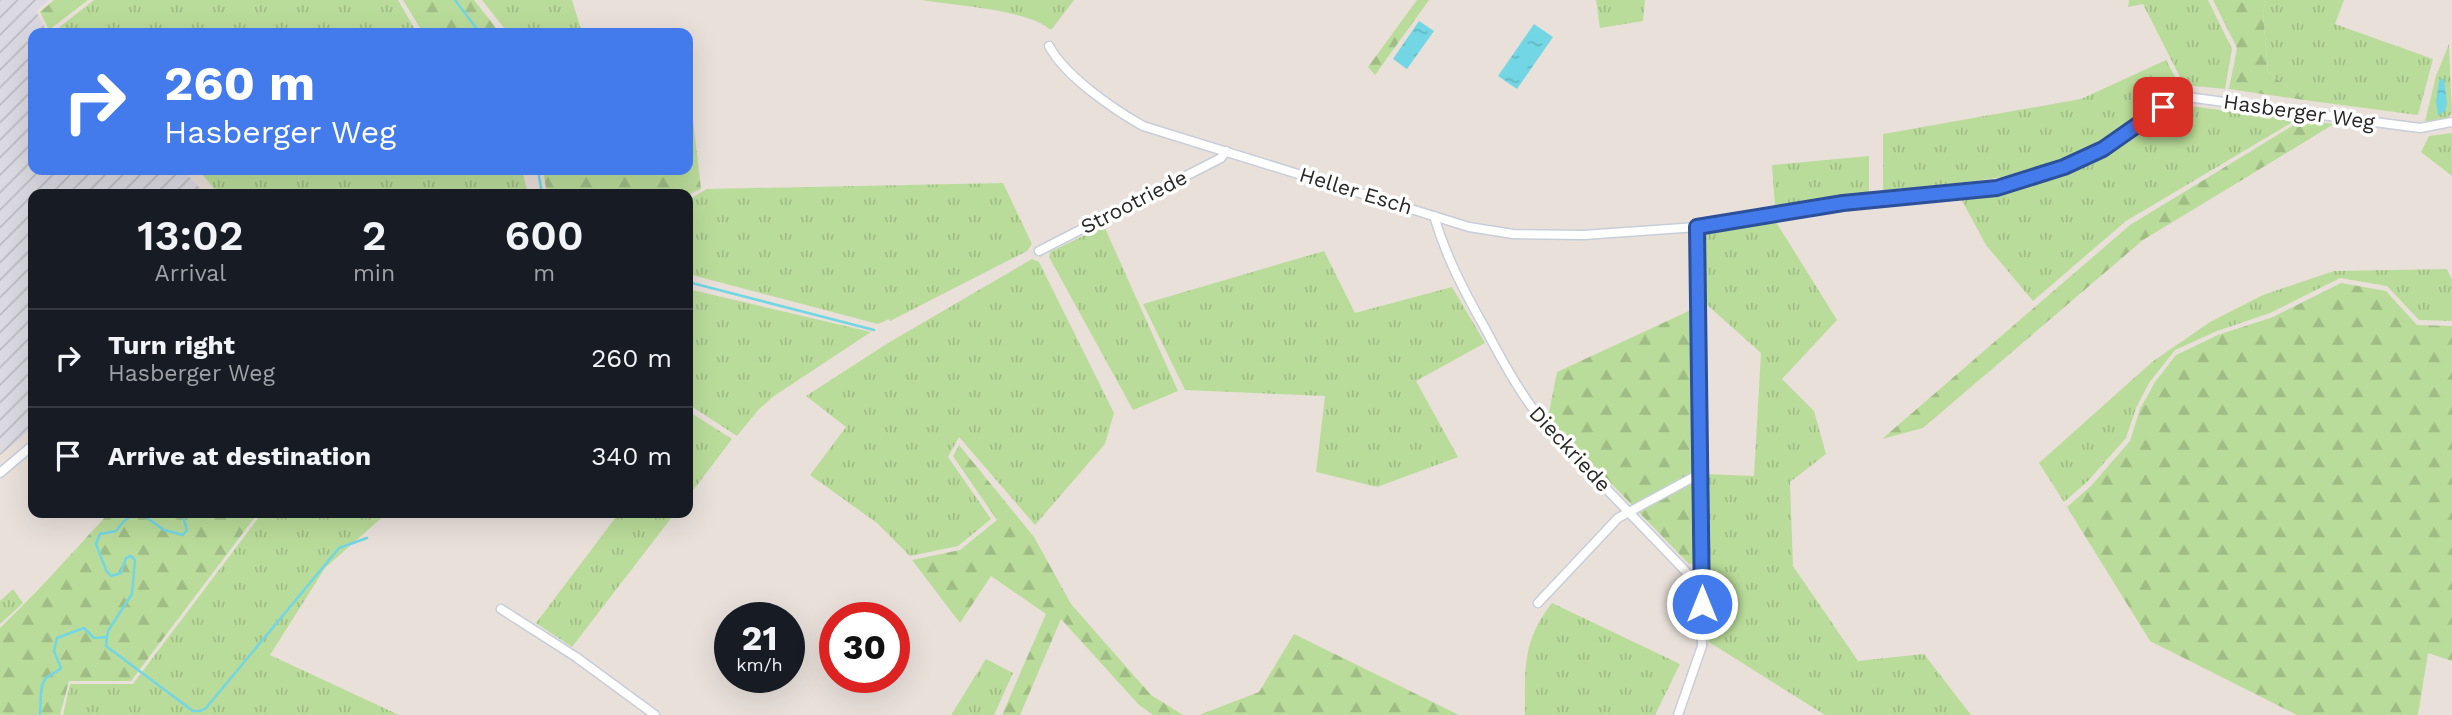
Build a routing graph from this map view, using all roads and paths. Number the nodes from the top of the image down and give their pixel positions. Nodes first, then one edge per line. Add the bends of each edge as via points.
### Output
1 (1049, 47) dead end
2 (2452, 122) edge
3 (1226, 151) junction
4 (1434, 216) junction
5 (1697, 227) junction
6 (1039, 251) dead end
7 (28, 449) edge
8 (0, 473) edge
9 (1701, 473) junction
10 (1629, 511) junction
11 (1702, 582) junction
12 (1538, 603) dead end
13 (501, 609) dead end
14 (655, 715) edge
15 (1678, 715) edge

1 - 3 street, Heller Esch via 1060,64 1115,110 1143,126
2 - 5 street, Hasberger Weg via 2420,128 2187,97 2163,107 2103,149 1997,188 1843,203
3 - 4 street, Heller Esch
3 - 6 street, Strootriede via 1221,158
4 - 5 street, Heller Esch via 1513,234 1584,235
4 - 10 street, Dieckriede via 1466,293 1528,403
5 - 9 street
7 - 8 street
9 - 10 street
9 - 11 street
10 - 11 street, Dieckriede via 1693,579
10 - 12 street
11 - 15 street via 1702,646
13 - 14 street

